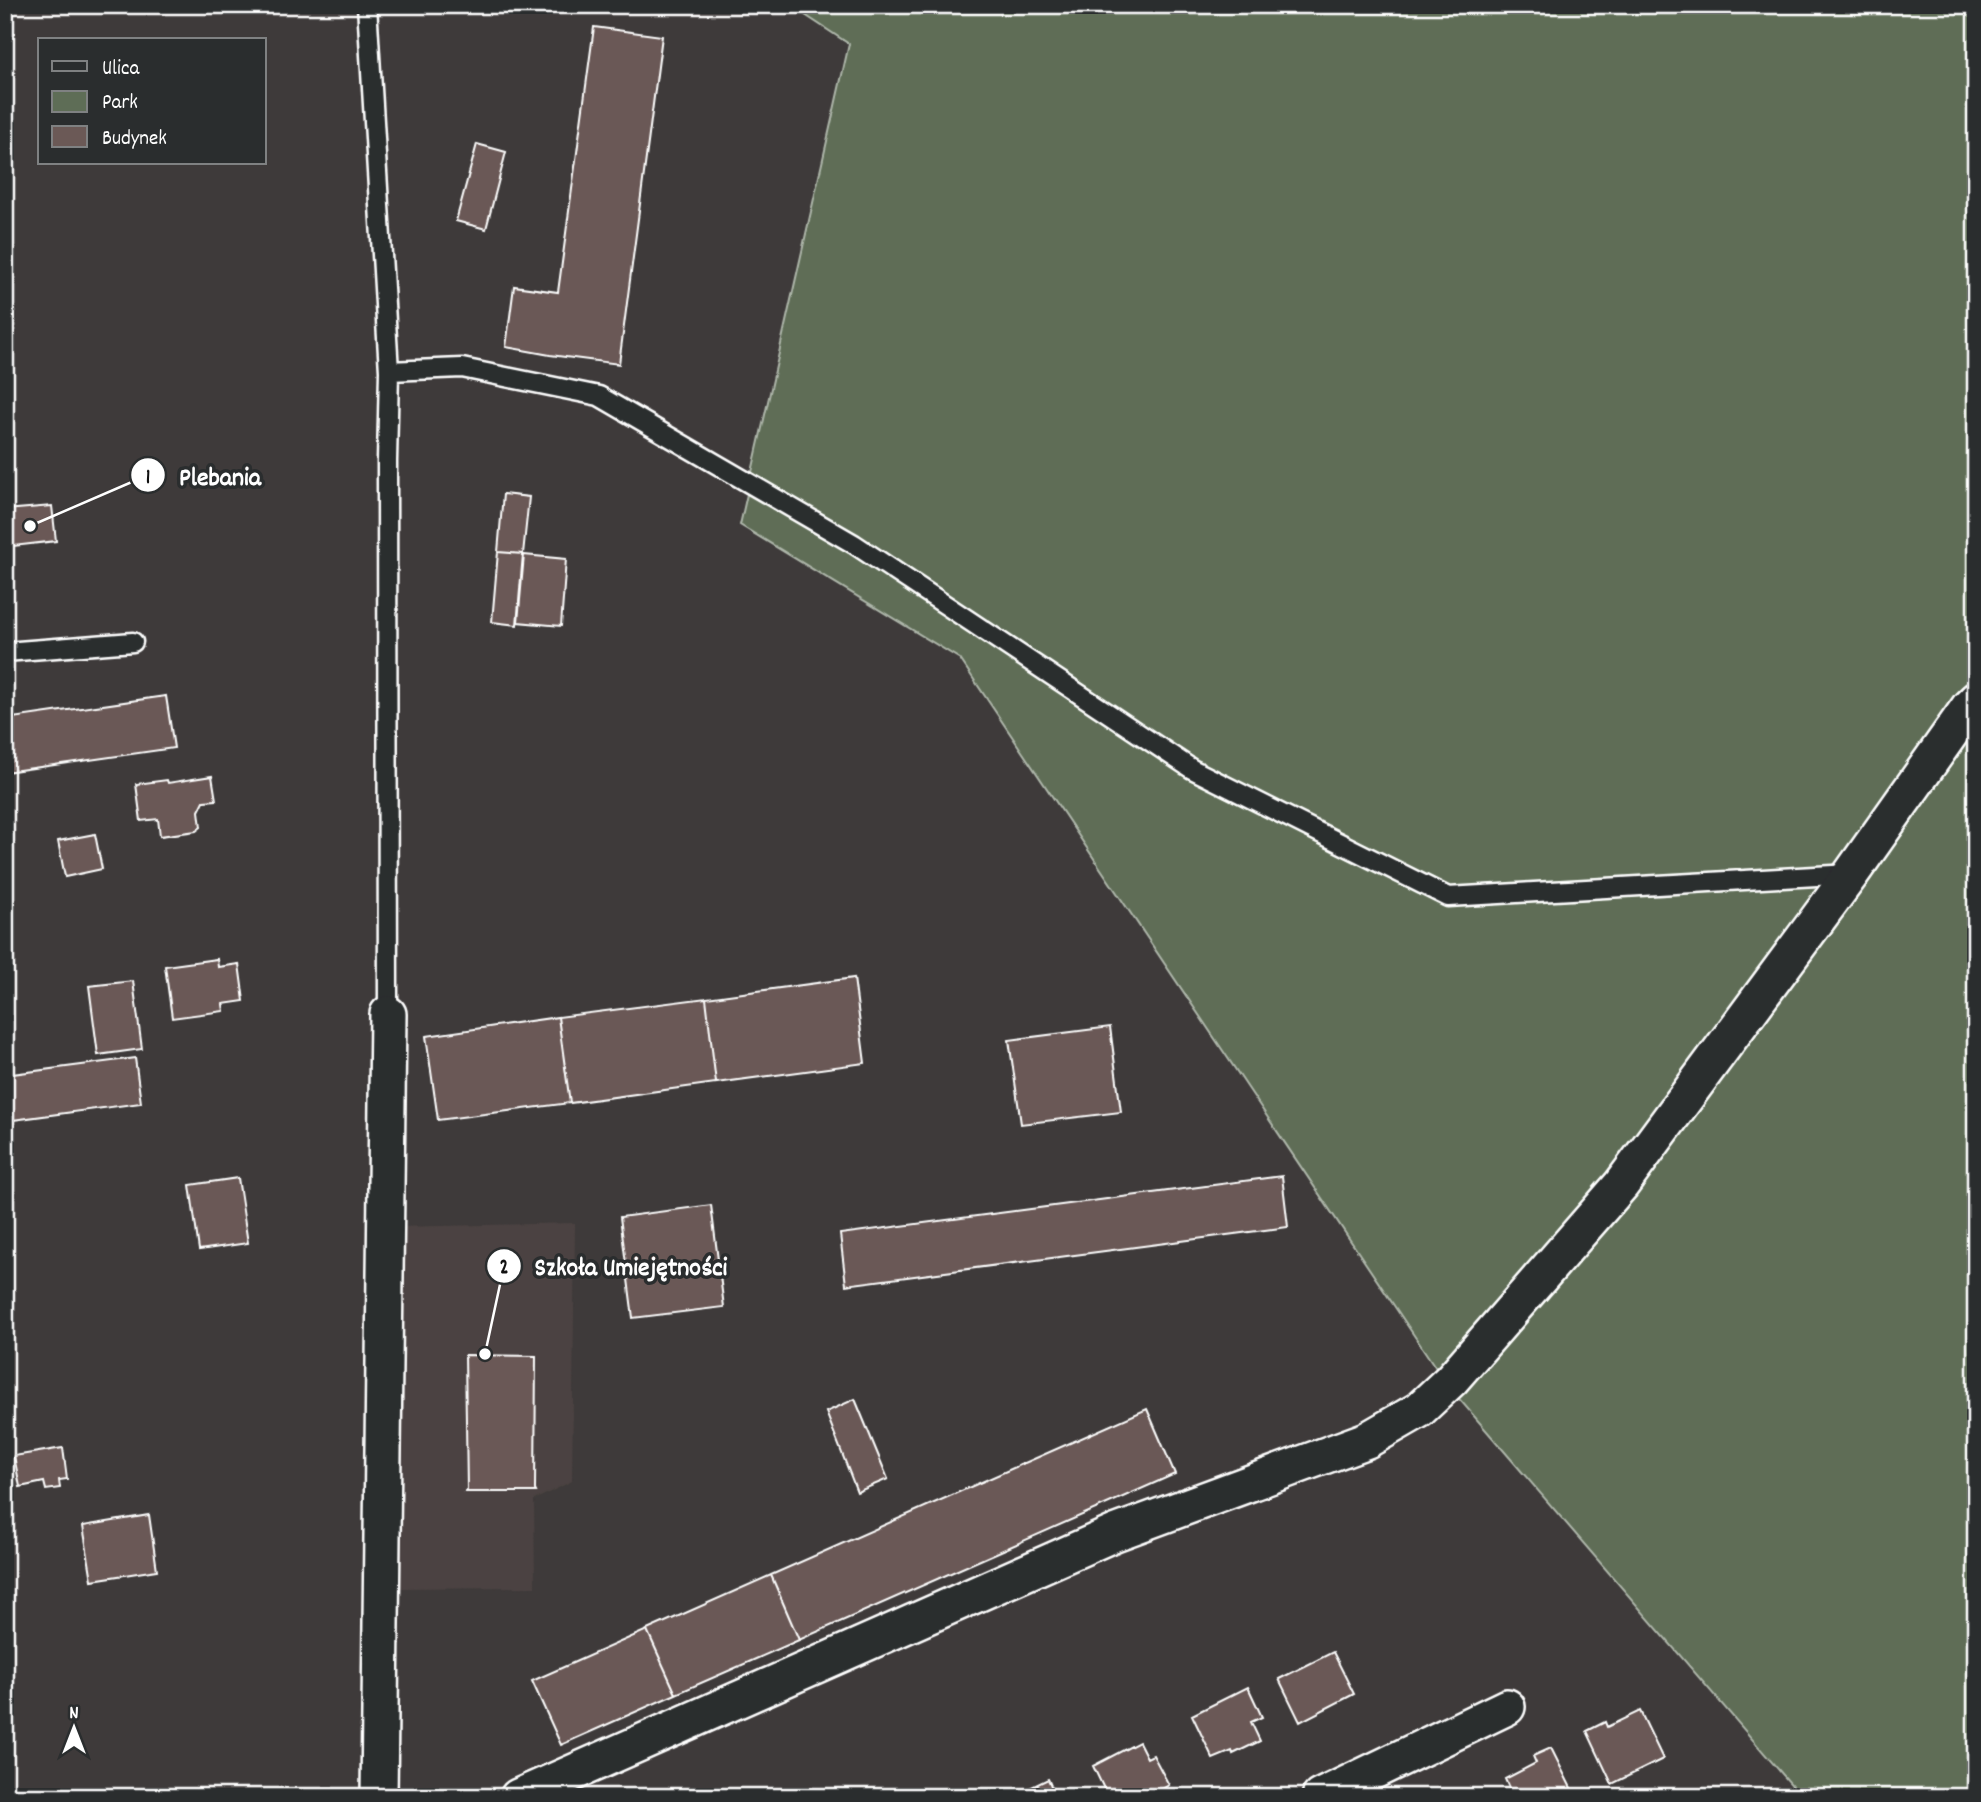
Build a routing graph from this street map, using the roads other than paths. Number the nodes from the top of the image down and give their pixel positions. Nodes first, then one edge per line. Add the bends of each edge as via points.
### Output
1 (367, 5) edge
2 (389, 371) junction
3 (133, 642) dead end
4 (5, 652) edge
5 (1976, 700) edge
6 (1852, 874) junction
7 (388, 1014) joint
8 (1507, 1707) dead end
9 (379, 1797) edge
10 (518, 1797) edge
11 (1321, 1797) edge

1 - 2 lane
2 - 6 lane via 462,368 599,396 854,544 1192,769 1448,897
2 - 7 lane
3 - 4 lane
5 - 6 street
6 - 10 street via 1621,1185 1451,1380 1419,1410 1367,1440 1115,1533
7 - 9 street
8 - 11 street

